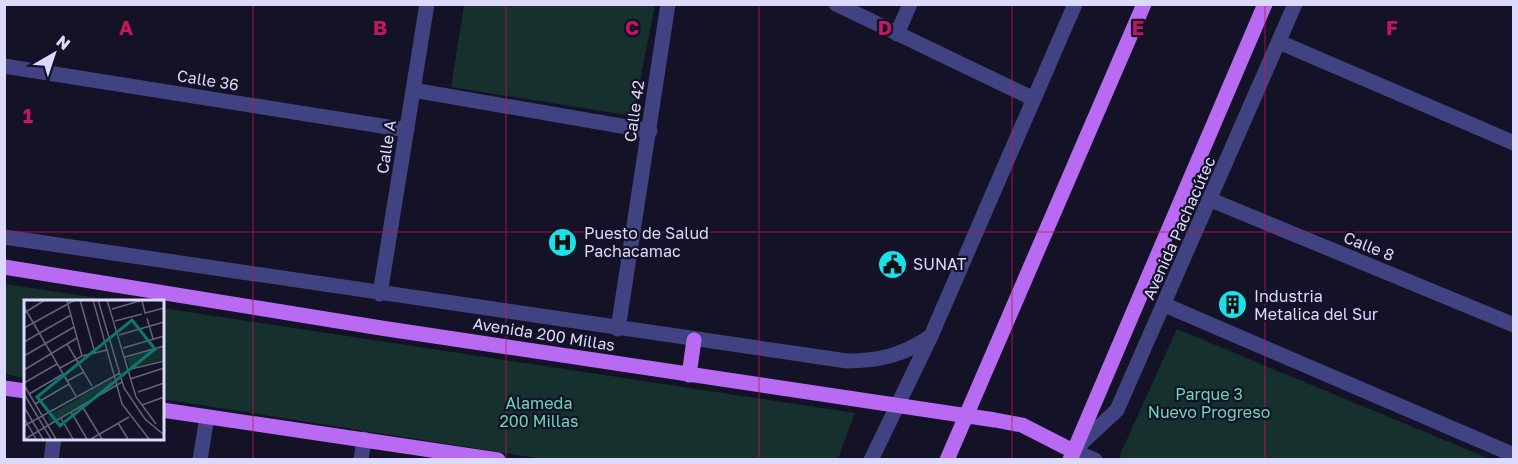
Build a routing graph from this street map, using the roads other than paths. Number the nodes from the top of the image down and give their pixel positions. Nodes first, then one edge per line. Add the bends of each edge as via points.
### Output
1 (427, 4) edge
2 (668, 4) edge
3 (836, 4) edge
4 (910, 4) edge
5 (1075, 4) edge
6 (1144, 4) edge
7 (1265, 4) edge
8 (1295, 4) edge
9 (897, 34) junction
10 (1279, 42) junction
11 (4, 66) edge
12 (413, 90) junction
13 (1034, 99) junction
14 (406, 130) junction
15 (650, 131) junction
16 (1514, 143) edge
17 (1211, 201) junction
18 (4, 237) edge
19 (4, 267) edge
20 (380, 294) junction
21 (1165, 306) junction
22 (1514, 325) edge
23 (618, 329) junction
24 (931, 336) junction
25 (694, 340) junction
26 (689, 375) junction
27 (4, 388) edge
28 (24, 391) edge
29 (896, 406) junction
30 (164, 411) edge
31 (964, 415) junction
32 (207, 417) junction
33 (364, 439) junction
34 (54, 440) edge
35 (1071, 455) edge
36 (1514, 455) edge
37 (51, 459) edge
38 (200, 459) edge
39 (361, 459) edge
40 (498, 459) edge
41 (871, 459) edge
42 (947, 459) edge
43 (1095, 459) edge

1 - 12 street, Calle A
2 - 15 street, Calle 42
3 - 9 street
4 - 9 street
5 - 13 street
6 - 31 main road
7 - 35 main road, Avenida Pachacútec
8 - 10 street, Avenida Pachacútec
9 - 13 street
10 - 16 street
10 - 17 street, Avenida Pachacútec
11 - 14 street, Calle 36
12 - 14 street, Calle A
12 - 15 street
13 - 24 street
14 - 20 street, Calle A
15 - 23 street, Calle 42
17 - 21 street, Avenida Pachacútec
17 - 22 street, Calle 8
18 - 20 street, Avenida 200 Millas
19 - 26 main road, Avenida 200 Millas
20 - 23 street, Avenida 200 Millas
21 - 35 street, Avenida Pachacútec via 1117,410
21 - 36 street
23 - 25 street, Avenida 200 Millas
24 - 25 street, Avenida 200 Millas via 915,347 873,361 847,361
24 - 29 street
25 - 26 main road
26 - 29 main road, Avenida 200 Millas
27 - 28 main road
29 - 31 main road, Avenida 200 Millas
29 - 41 street
30 - 32 main road
31 - 35 main road, Avenida 200 Millas via 1022,425
31 - 42 main road
32 - 33 main road
32 - 38 street
33 - 39 street
33 - 40 main road
34 - 37 street
35 - 43 street

